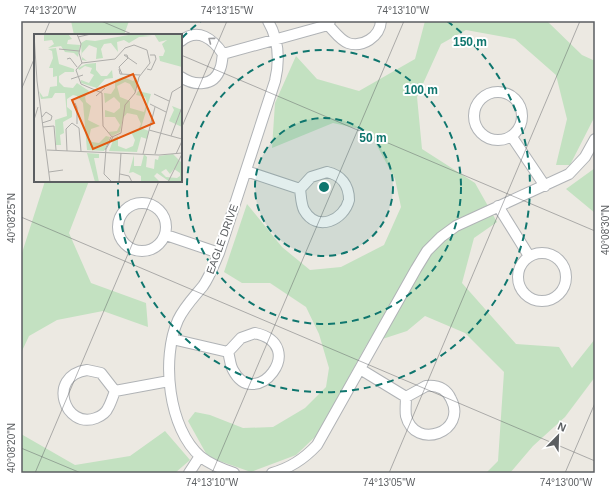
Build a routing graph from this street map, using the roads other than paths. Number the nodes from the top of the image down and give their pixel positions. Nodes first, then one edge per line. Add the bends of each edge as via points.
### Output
1 (268, 21) edge
2 (381, 21) edge
3 (329, 23) edge
4 (182, 40) edge
5 (276, 40) junction
6 (223, 54) junction
7 (182, 77) edge
8 (512, 137) junction
9 (595, 139) edge
10 (246, 171) junction
11 (545, 186) junction
12 (300, 189) junction
13 (498, 206) junction
14 (166, 235) junction
15 (219, 253) junction
16 (529, 256) junction
17 (172, 339) junction
18 (228, 352) junction
19 (360, 369) junction
20 (169, 381) junction
21 (115, 391) junction
22 (406, 397) junction
23 (200, 456) junction
24 (211, 469) edge
25 (288, 471) edge
26 (189, 473) edge
27 (234, 473) edge
28 (272, 473) edge

1 - 5 street, EAGLE DRIVE
2 - 3 street via 372,38 364,43 354,44 340,38
3 - 5 street
6 -> 4 street via 215,42 204,36 190,35
5 - 6 street
5 - 10 street, EAGLE DRIVE via 278,68
6 - 7 street via 220,69 206,83 196,84
8 - 8 street via 522,121 522,112 517,100 508,93 485,95 479,100 474,113 477,130 489,139
8 - 11 street
9 - 11 street via 569,174
10 - 12 street
10 - 15 street, EAGLE DRIVE
11 - 13 street
12 - 12 street via 305,212 320,222 337,219 348,205 349,194 346,184 334,174 315,174
13 - 16 street
13 - 19 street via 456,226 441,237 428,252
14 - 14 street via 164,215 149,203 142,202 127,209 118,223 122,242 134,251 148,251 157,247
14 - 15 street
15 - 17 street, EAGLE DRIVE via 208,278 178,320
16 - 16 street via 518,273 522,292 541,301 551,299 560,293 566,279 566,270 562,262 552,254 543,252
17 - 18 street
17 - 20 street, EAGLE DRIVE
18 - 18 street via 232,370 248,383 260,383 268,379 278,366 276,347 263,335 241,338
19 - 22 street
19 - 25 street via 317,445
20 - 21 street
20 - 23 street, EAGLE DRIVE via 179,424
21 - 21 street via 101,373 80,371 65,384 64,401 66,408 76,416 91,419 104,413
22 - 22 street via 406,416 414,429 432,436 449,427 454,409 446,391 440,387 426,386
23 - 24 street, EAGLE DRIVE
23 - 26 street
24 - 27 street, EAGLE DRIVE
25 - 28 street

